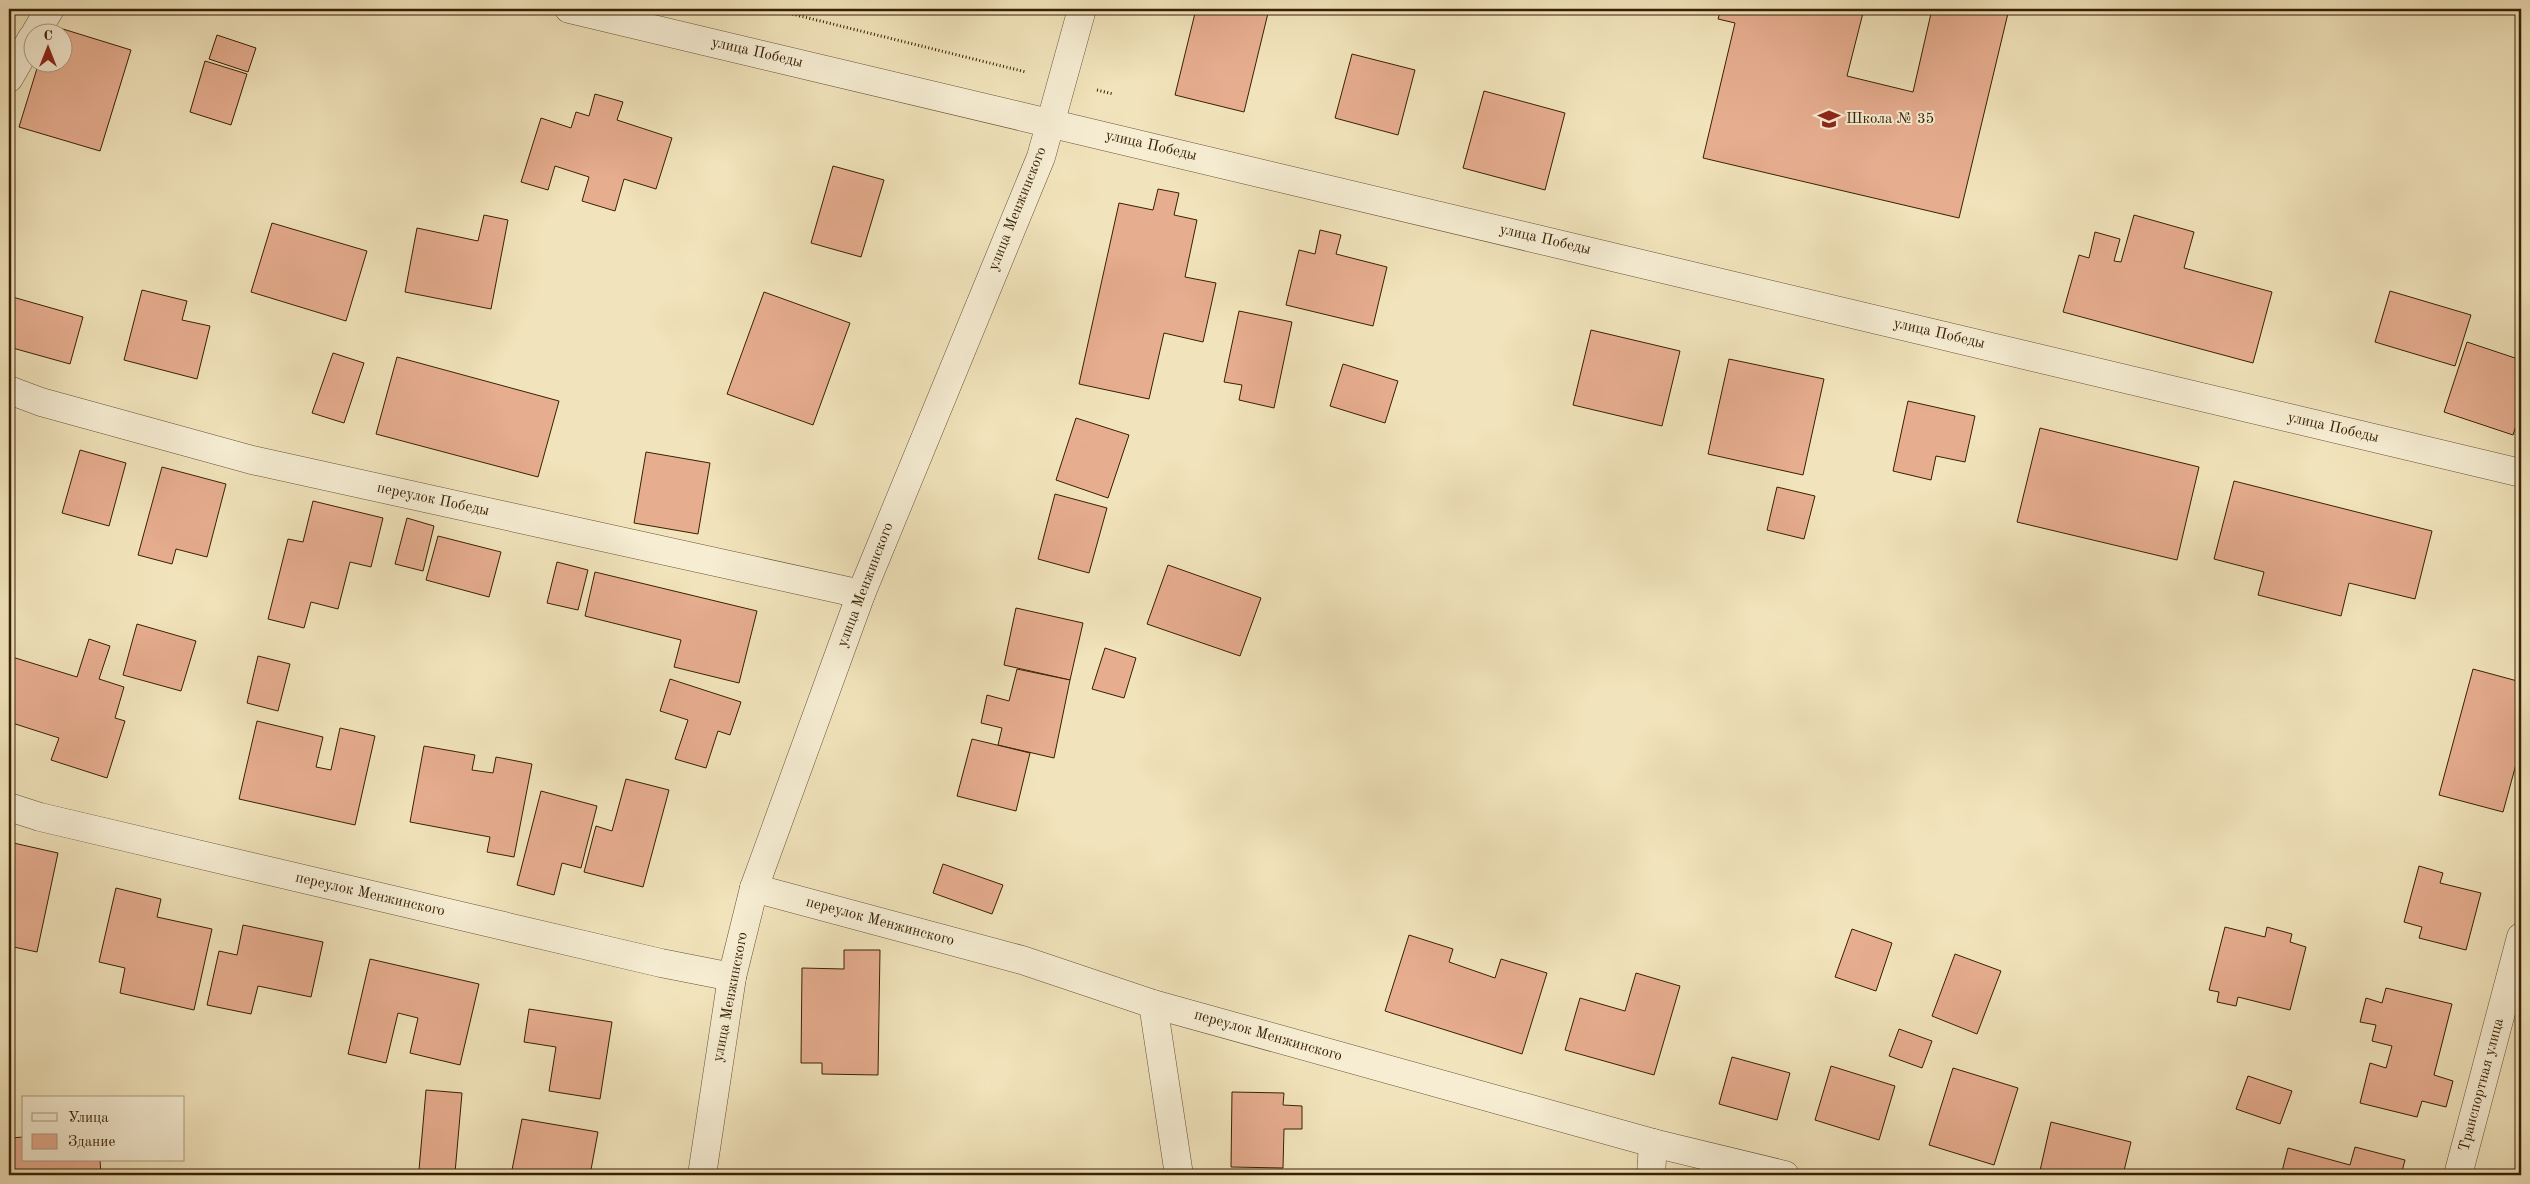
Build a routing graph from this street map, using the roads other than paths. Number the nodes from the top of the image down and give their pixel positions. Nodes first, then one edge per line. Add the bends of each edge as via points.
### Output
1 (50, 9) edge
2 (569, 9) edge
3 (1082, 9) edge
4 (42, 22) edge
5 (22, 55) edge
6 (9, 78) edge
7 (1051, 123) junction
8 (9, 390) edge
9 (2521, 474) edge
10 (861, 594) junction
11 (9, 807) edge
12 (754, 888) junction
13 (2521, 937) edge
14 (732, 977) junction
15 (1152, 1004) junction
16 (1653, 1143) junction
17 (702, 1175) edge
18 (1180, 1175) edge
19 (1651, 1175) edge
20 (1785, 1175) edge
21 (2458, 1175) edge

1 - 4 street
2 - 7 street, улица Победы
3 - 7 street, улица Менжинского
5 - 6 street
7 - 9 street, улица Победы
7 - 10 street, улица Менжинского via 1041,157
8 - 10 street, переулок Победы via 41,402 252,460
10 - 12 street, улица Менжинского
11 - 14 street, переулок Менжинского via 40,817
12 - 14 street, улица Менжинского
12 - 15 street, переулок Менжинского via 1022,960
13 - 21 street, Транспортная улица
14 - 17 street, улица Менжинского
15 - 16 street, переулок Менжинского
15 - 18 street
16 - 19 street
16 - 20 street, переулок Менжинского

